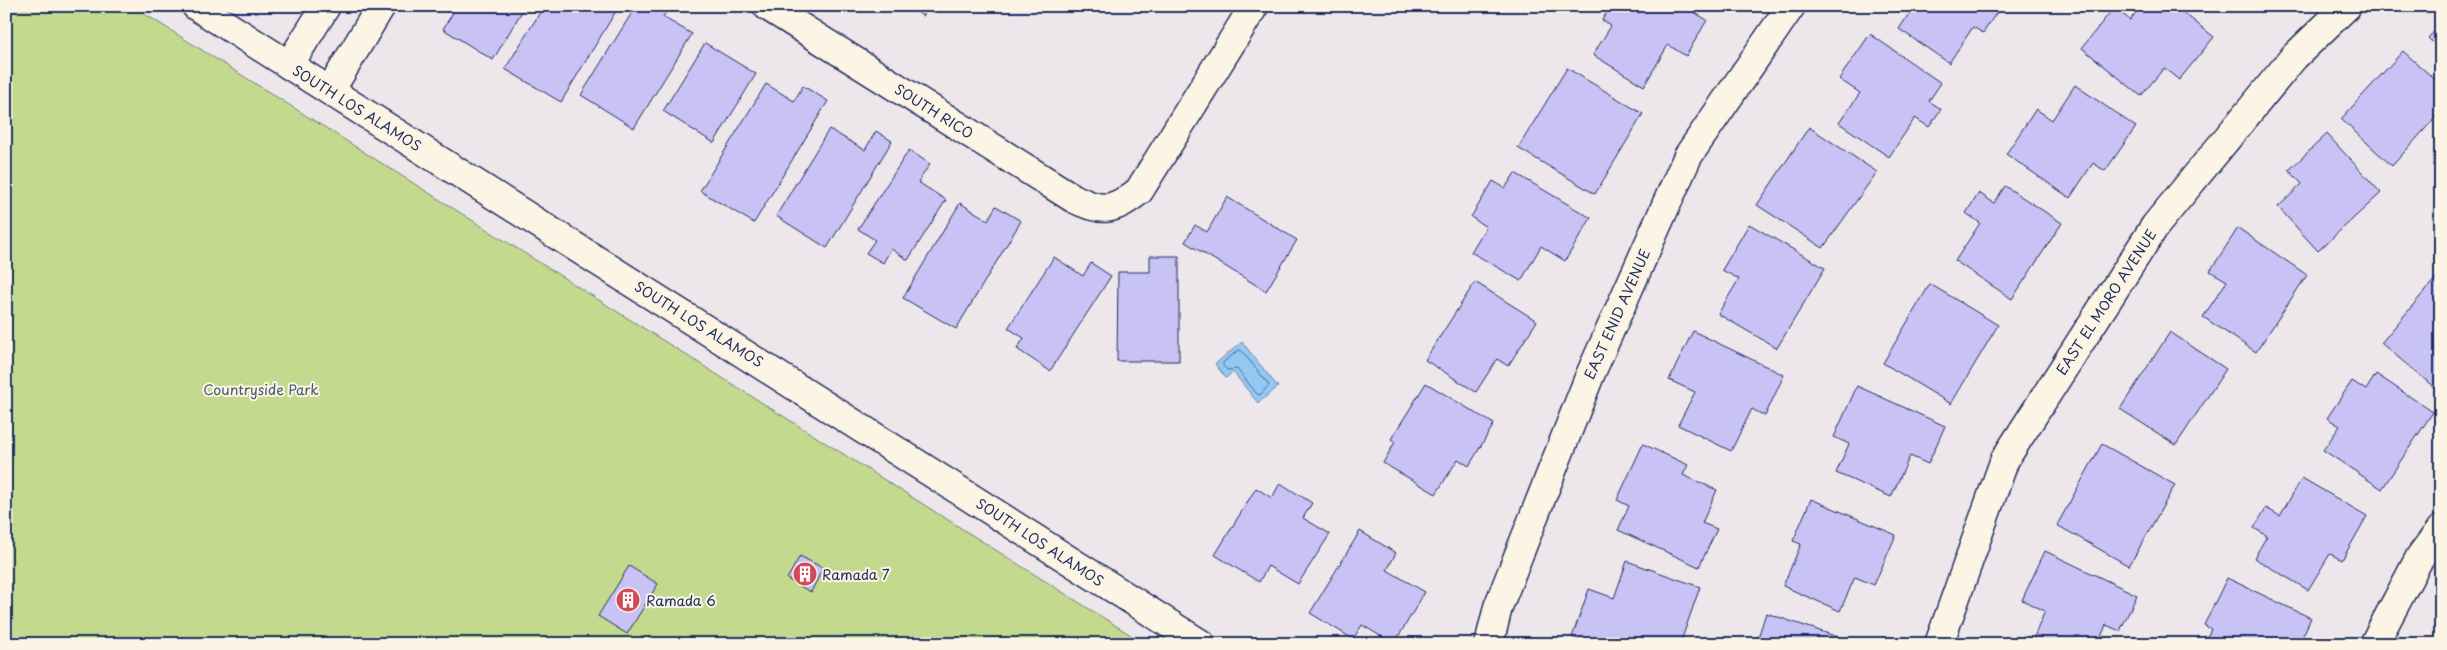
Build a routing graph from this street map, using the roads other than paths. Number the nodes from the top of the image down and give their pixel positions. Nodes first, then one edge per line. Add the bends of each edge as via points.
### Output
1 (196, 6) edge
2 (326, 6) edge
3 (381, 6) edge
4 (767, 6) edge
5 (1254, 6) edge
6 (1792, 6) edge
7 (2347, 6) edge
8 (289, 65) junction
9 (330, 91) junction
10 (2441, 529) edge
11 (1201, 644) edge
12 (1489, 644) edge
13 (1939, 644) edge
14 (2374, 644) edge

1 - 8 street, SOUTH LOS ALAMOS
2 - 8 street
3 - 9 street
4 - 5 street, SOUTH RICO via 1073,198 1104,210 1124,202 1139,191
6 - 12 street, EAST ENID AVENUE via 1688,156 1590,375 1498,607
7 - 13 street, EAST EL MORO AVENUE via 2294,57 2155,226 2010,451
8 - 9 street, SOUTH LOS ALAMOS
9 - 11 street, SOUTH LOS ALAMOS
10 - 14 street via 2420,557

